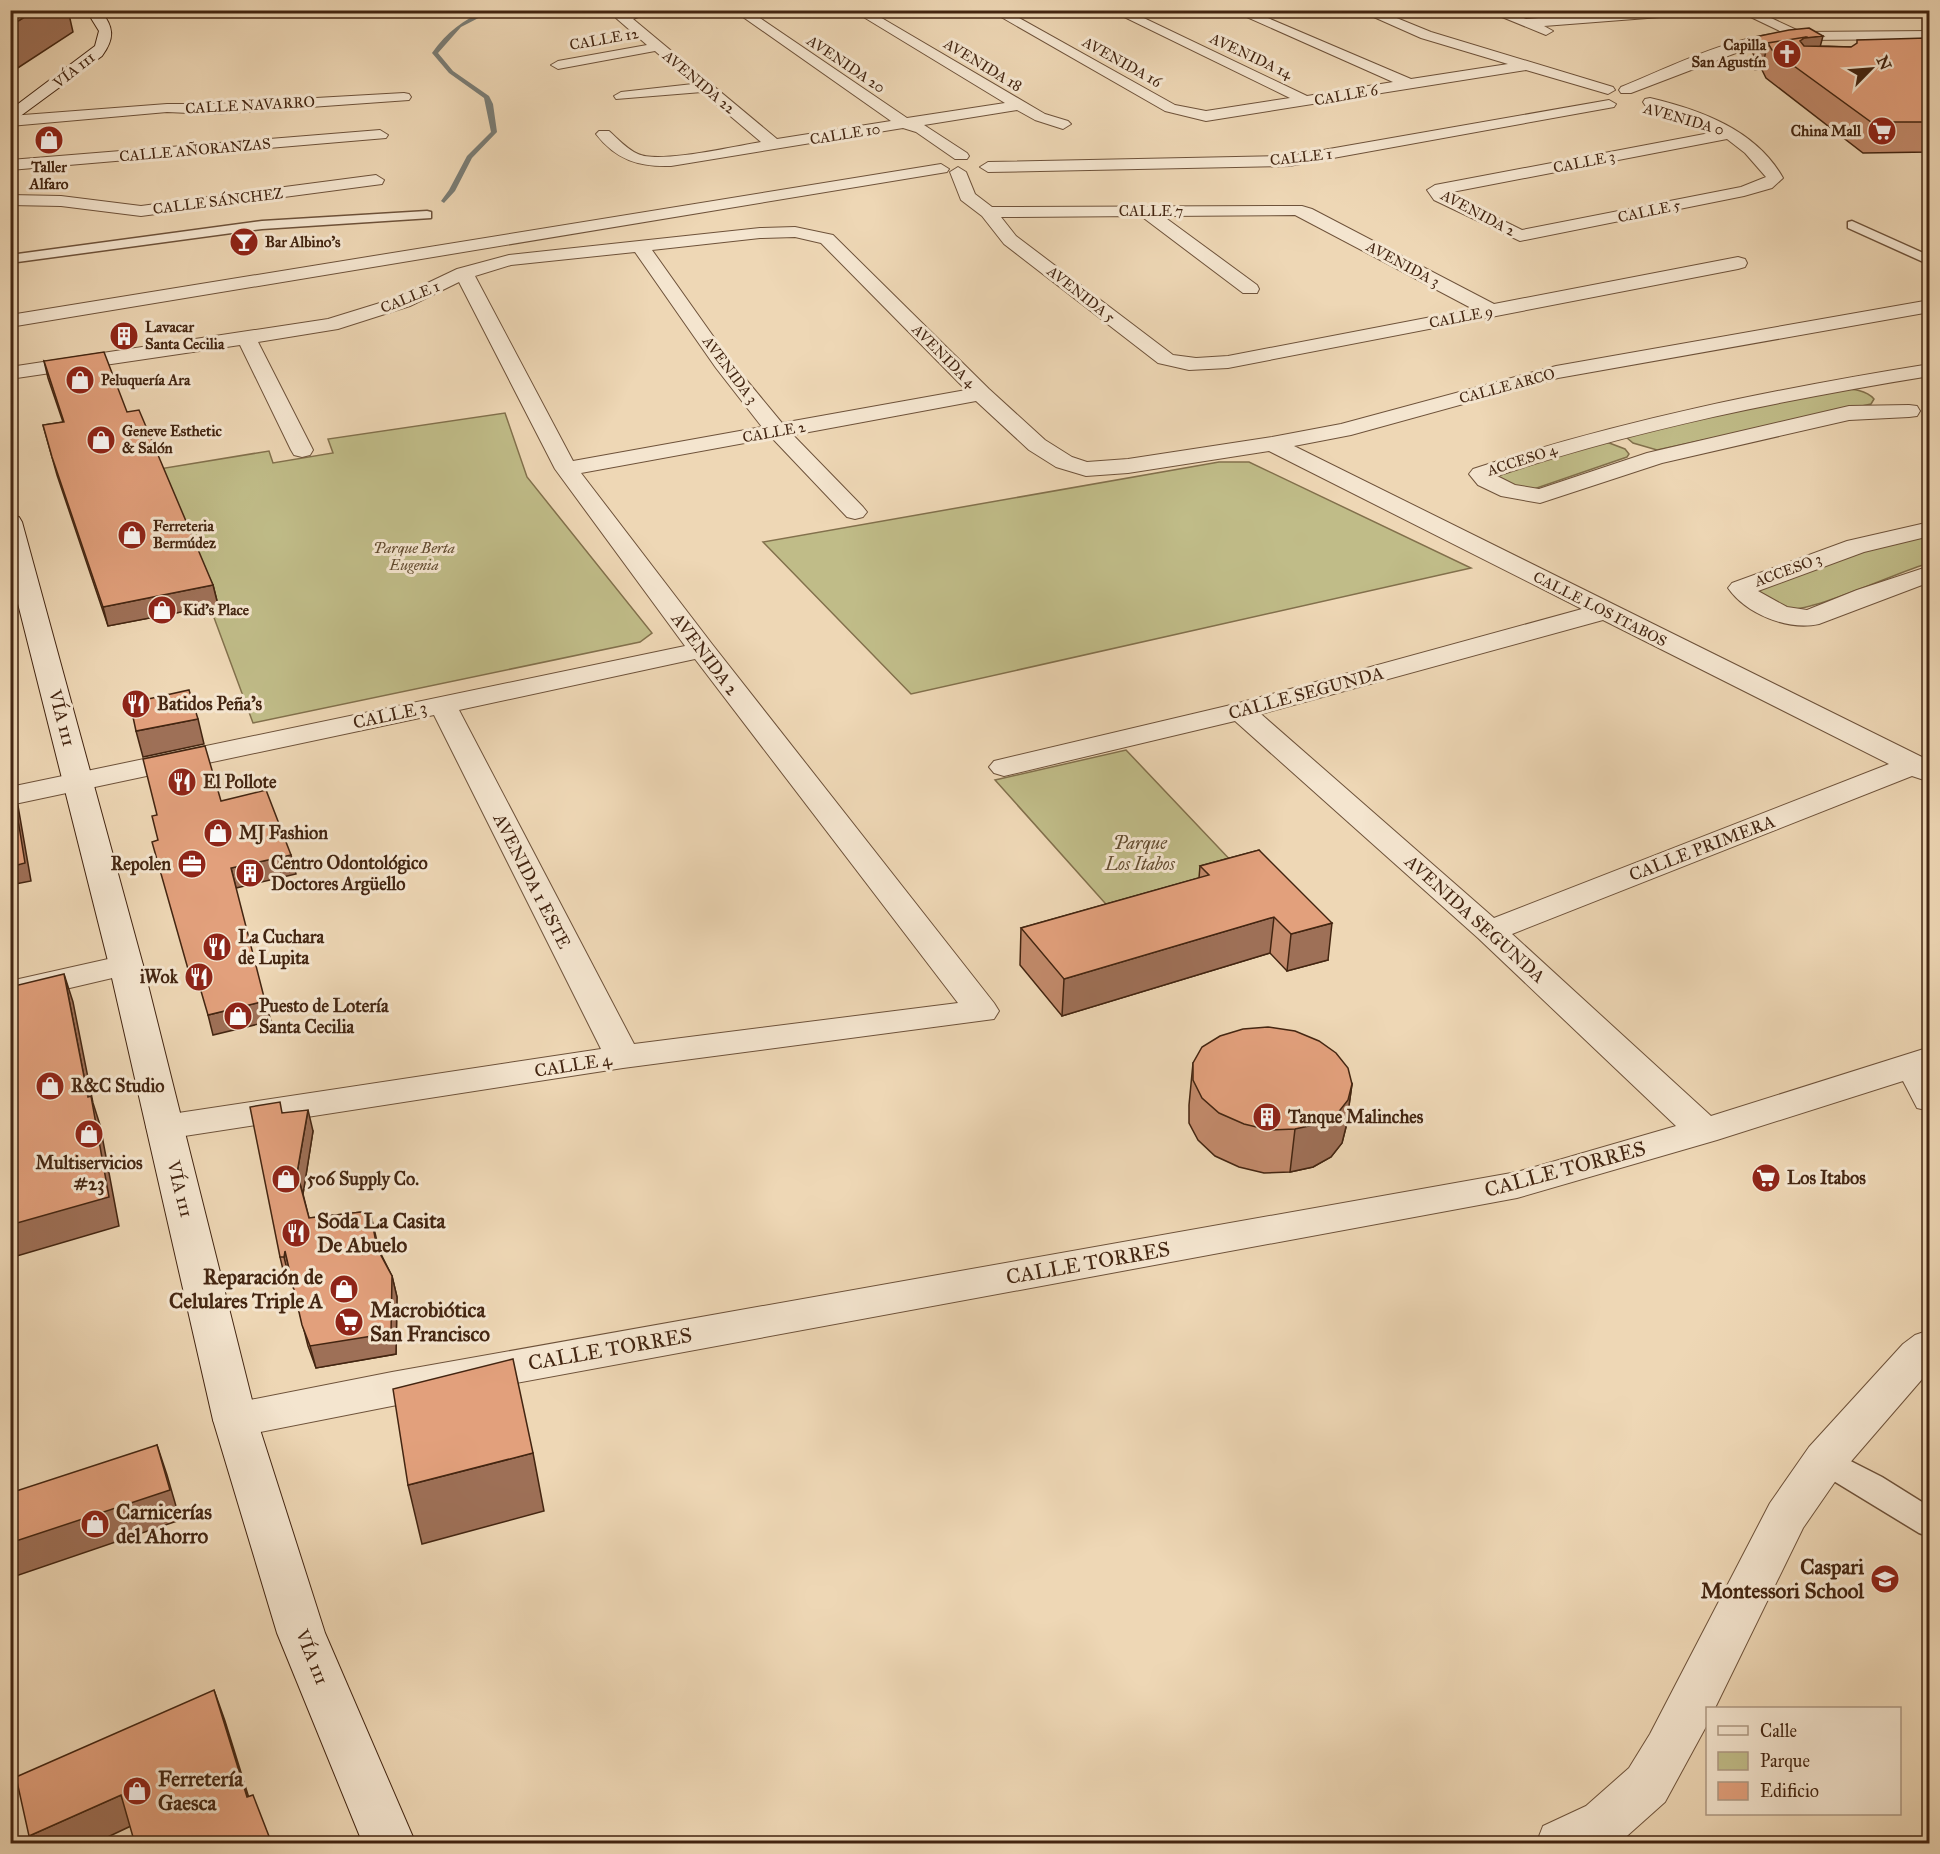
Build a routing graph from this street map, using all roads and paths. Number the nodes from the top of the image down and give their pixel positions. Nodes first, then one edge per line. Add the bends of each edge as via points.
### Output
1 (92, 10) edge
2 (650, 10) edge
3 (739, 10) edge
4 (858, 10) edge
5 (995, 10) edge
6 (1116, 10) edge
7 (1237, 10) edge
8 (1364, 10) edge
9 (1491, 10) edge
10 (1699, 10) edge
11 (1742, 10) edge
12 (1748, 10) edge
13 (1526, 23) junction
14 (1563, 37) dead end
15 (1929, 37) edge
16 (1807, 38) junction
17 (657, 47) junction
18 (1708, 58) junction
19 (1724, 60) junction
20 (1799, 63) edge
21 (558, 65) dead end
22 (1523, 66) junction
23 (1755, 66) dead end
24 (1409, 84) junction
25 (704, 87) junction
26 (621, 96) dead end
27 (1601, 96) junction
28 (404, 97) dead end
29 (1637, 100) junction
30 (1307, 101) junction
31 (1018, 105) junction
32 (1170, 108) joint
33 (12, 117) edge
34 (906, 124) junction
35 (1063, 124) dead end
36 (1732, 133) junction
37 (604, 134) dead end
38 (380, 135) dead end
39 (775, 145) junction
40 (1225, 159) junction
41 (947, 163) junction
42 (10, 165) edge
43 (983, 166) junction
44 (1775, 178) joint
45 (376, 180) dead end
46 (1435, 190) joint
47 (989, 198) junction
48 (10, 200) edge
49 (61, 201) junction
50 (10, 207) edge
51 (1144, 211) junction
52 (427, 215) dead end
53 (1314, 218) joint
54 (1852, 225) dead end
55 (810, 234) joint
56 (1520, 236) joint
57 (640, 246) junction
58 (461, 254) junction
59 (10, 259) edge
60 (1929, 261) edge
61 (1738, 263) dead end
62 (195, 287) junction
63 (1250, 288) dead end
64 (1929, 306) edge
65 (10, 309) edge
66 (1492, 311) junction
67 (10, 321) edge
68 (247, 339) junction
69 (1184, 364) joint
70 (1929, 370) edge
71 (10, 373) edge
72 (1883, 377) junction
73 (981, 394) junction
74 (777, 431) junction
75 (1608, 434) junction
76 (1272, 444) junction
77 (302, 450) dead end
78 (1654, 458) junction
79 (566, 469) junction
80 (1086, 469) joint
81 (855, 512) dead end
82 (10, 522) edge
83 (1929, 529) edge
84 (1929, 573) edge
85 (1605, 611) junction
86 (702, 650) junction
87 (442, 704) junction
88 (1241, 711) junction
89 (1004, 767) dead end
90 (1921, 769) edge
91 (79, 783) junction
92 (10, 796) edge
93 (1490, 931) junction
94 (126, 964) junction
95 (10, 992) edge
96 (982, 1011) joint
97 (623, 1057) junction
98 (1924, 1074) edge
99 (165, 1127) junction
100 (1704, 1131) junction
101 (1926, 1355) edge
102 (235, 1420) junction
103 (1824, 1460) junction
104 (1929, 1524) edge
105 (390, 1844) edge
106 (1562, 1844) edge

1 - 33 street, VÍA 111 via 106,27 108,38 104,45
2 - 17 street, AVENIDA 22 via 623,18
3 - 34 street, AVENIDA 20
4 - 31 street, AVENIDA 18
5 - 32 street, AVENIDA 16
6 - 30 street, AVENIDA 14
7 - 24 street
8 - 22 street
9 - 13 street
10 - 13 street
11 - 16 street
12 - 16 street via 1798,30
13 - 14 street
15 - 16 street
16 - 18 street via 1753,41
16 - 19 street via 1748,49
17 - 21 street, CALLE 12
17 - 25 street, AVENIDA 22
18 - 19 street
18 - 29 street
19 - 29 street
20 - 23 lane
22 - 24 street, CALLE 6
22 - 27 street
24 - 30 street, CALLE 6
25 - 26 street
25 - 39 street, AVENIDA 22
27 - 29 street
27 - 40 street, CALLE 1 via 1305,159
28 - 33 street, CALLE NAVARRO via 212,110 166,108
29 - 36 street, AVENIDA 0 via 1699,126
30 - 32 street, CALLE 6 via 1219,116
31 - 34 street, CALLE 10
31 - 35 street, AVENIDA 18
34 - 39 street, CALLE 10
34 - 41 street, AVENIDA 20 via 903,133
36 - 44 street, AVENIDA 0 via 1770,168
36 - 46 street, CALLE 3
37 - 39 street, CALLE 10 via 632,160 648,162
38 - 42 street, CALLE AÑORANZAS
40 - 43 street, CALLE 1
40 - 43 street, CALLE 1 via 1019,161
41 - 43 street
41 - 47 street via 967,196
41 - 58 street
43 - 47 street
44 - 56 street, CALLE 5 via 1744,191
45 - 49 street, CALLE SÁNCHEZ via 141,211
46 - 56 street, AVENIDA 2
47 - 51 street, CALLE 7
47 - 69 street, AVENIDA 5 via 1010,240 1165,359
48 - 49 street, CALLE SÁNCHEZ
49 - 50 street, CALLE SÁNCHEZ
51 - 53 street, CALLE 7 via 1296,210
51 - 63 street
52 - 59 lane via 262,225
53 - 66 street, AVENIDA 3
54 - 60 lane
55 - 57 street, CALLE 1 via 760,233
55 - 73 street, AVENIDA 4 via 827,239 838,249
57 - 58 street, CALLE 1 via 509,260
57 - 74 street, AVENIDA 3 via 723,364
58 - 62 street
58 - 68 street, CALLE 1 via 403,302 331,325
58 - 79 street, AVENIDA 2
61 - 66 street, CALLE 9
62 - 65 street
62 - 67 street
64 - 76 street, CALLE ARCO via 1556,372 1343,430
66 - 69 street, CALLE 9 via 1228,362
68 - 71 street, CALLE 1
68 - 77 street
70 - 72 street, ACCESO 4
72 - 75 street, ACCESO 4
72 - 78 street, ACCESO 4 via 1916,416 1849,413
73 - 74 street, CALLE 2
73 - 80 street, AVENIDA 4 via 1037,444 1064,462
74 - 79 street, CALLE 2
74 - 81 street, AVENIDA 3
75 - 78 street
75 - 78 street, ACCESO 4 via 1481,474 1509,491 1540,496
76 - 80 street, CALLE ARCO
76 - 85 street, CALLE LOS ITABOS
79 - 86 street, AVENIDA 2
82 - 91 street, VÍA 111
83 - 84 street, ACCESO 3 via 1856,546 1741,588 1752,600 1781,614 1810,618
85 - 88 street, CALLE SEGUNDA
85 - 90 street, CALLE LOS ITABOS
86 - 87 street, CALLE 3
86 - 96 street, AVENIDA 2
87 - 91 street, CALLE 3
87 - 97 street, AVENIDA 1 ESTE
88 - 89 street, CALLE SEGUNDA
88 - 93 street, AVENIDA SEGUNDA
90 - 93 street, CALLE PRIMERA
91 - 92 street
91 - 94 street, VÍA 111
93 - 100 street, AVENIDA SEGUNDA
94 - 95 street
94 - 99 street, VÍA 111
96 - 97 street, CALLE 4
97 - 99 street, CALLE 4
98 - 100 street, CALLE TORRES
99 - 102 street, VÍA 111
100 - 102 street, CALLE TORRES via 1517,1185
101 - 103 street
102 - 105 street, VÍA 111 via 301,1633
103 - 104 lane
103 - 106 street via 1786,1516 1647,1785 1605,1823

